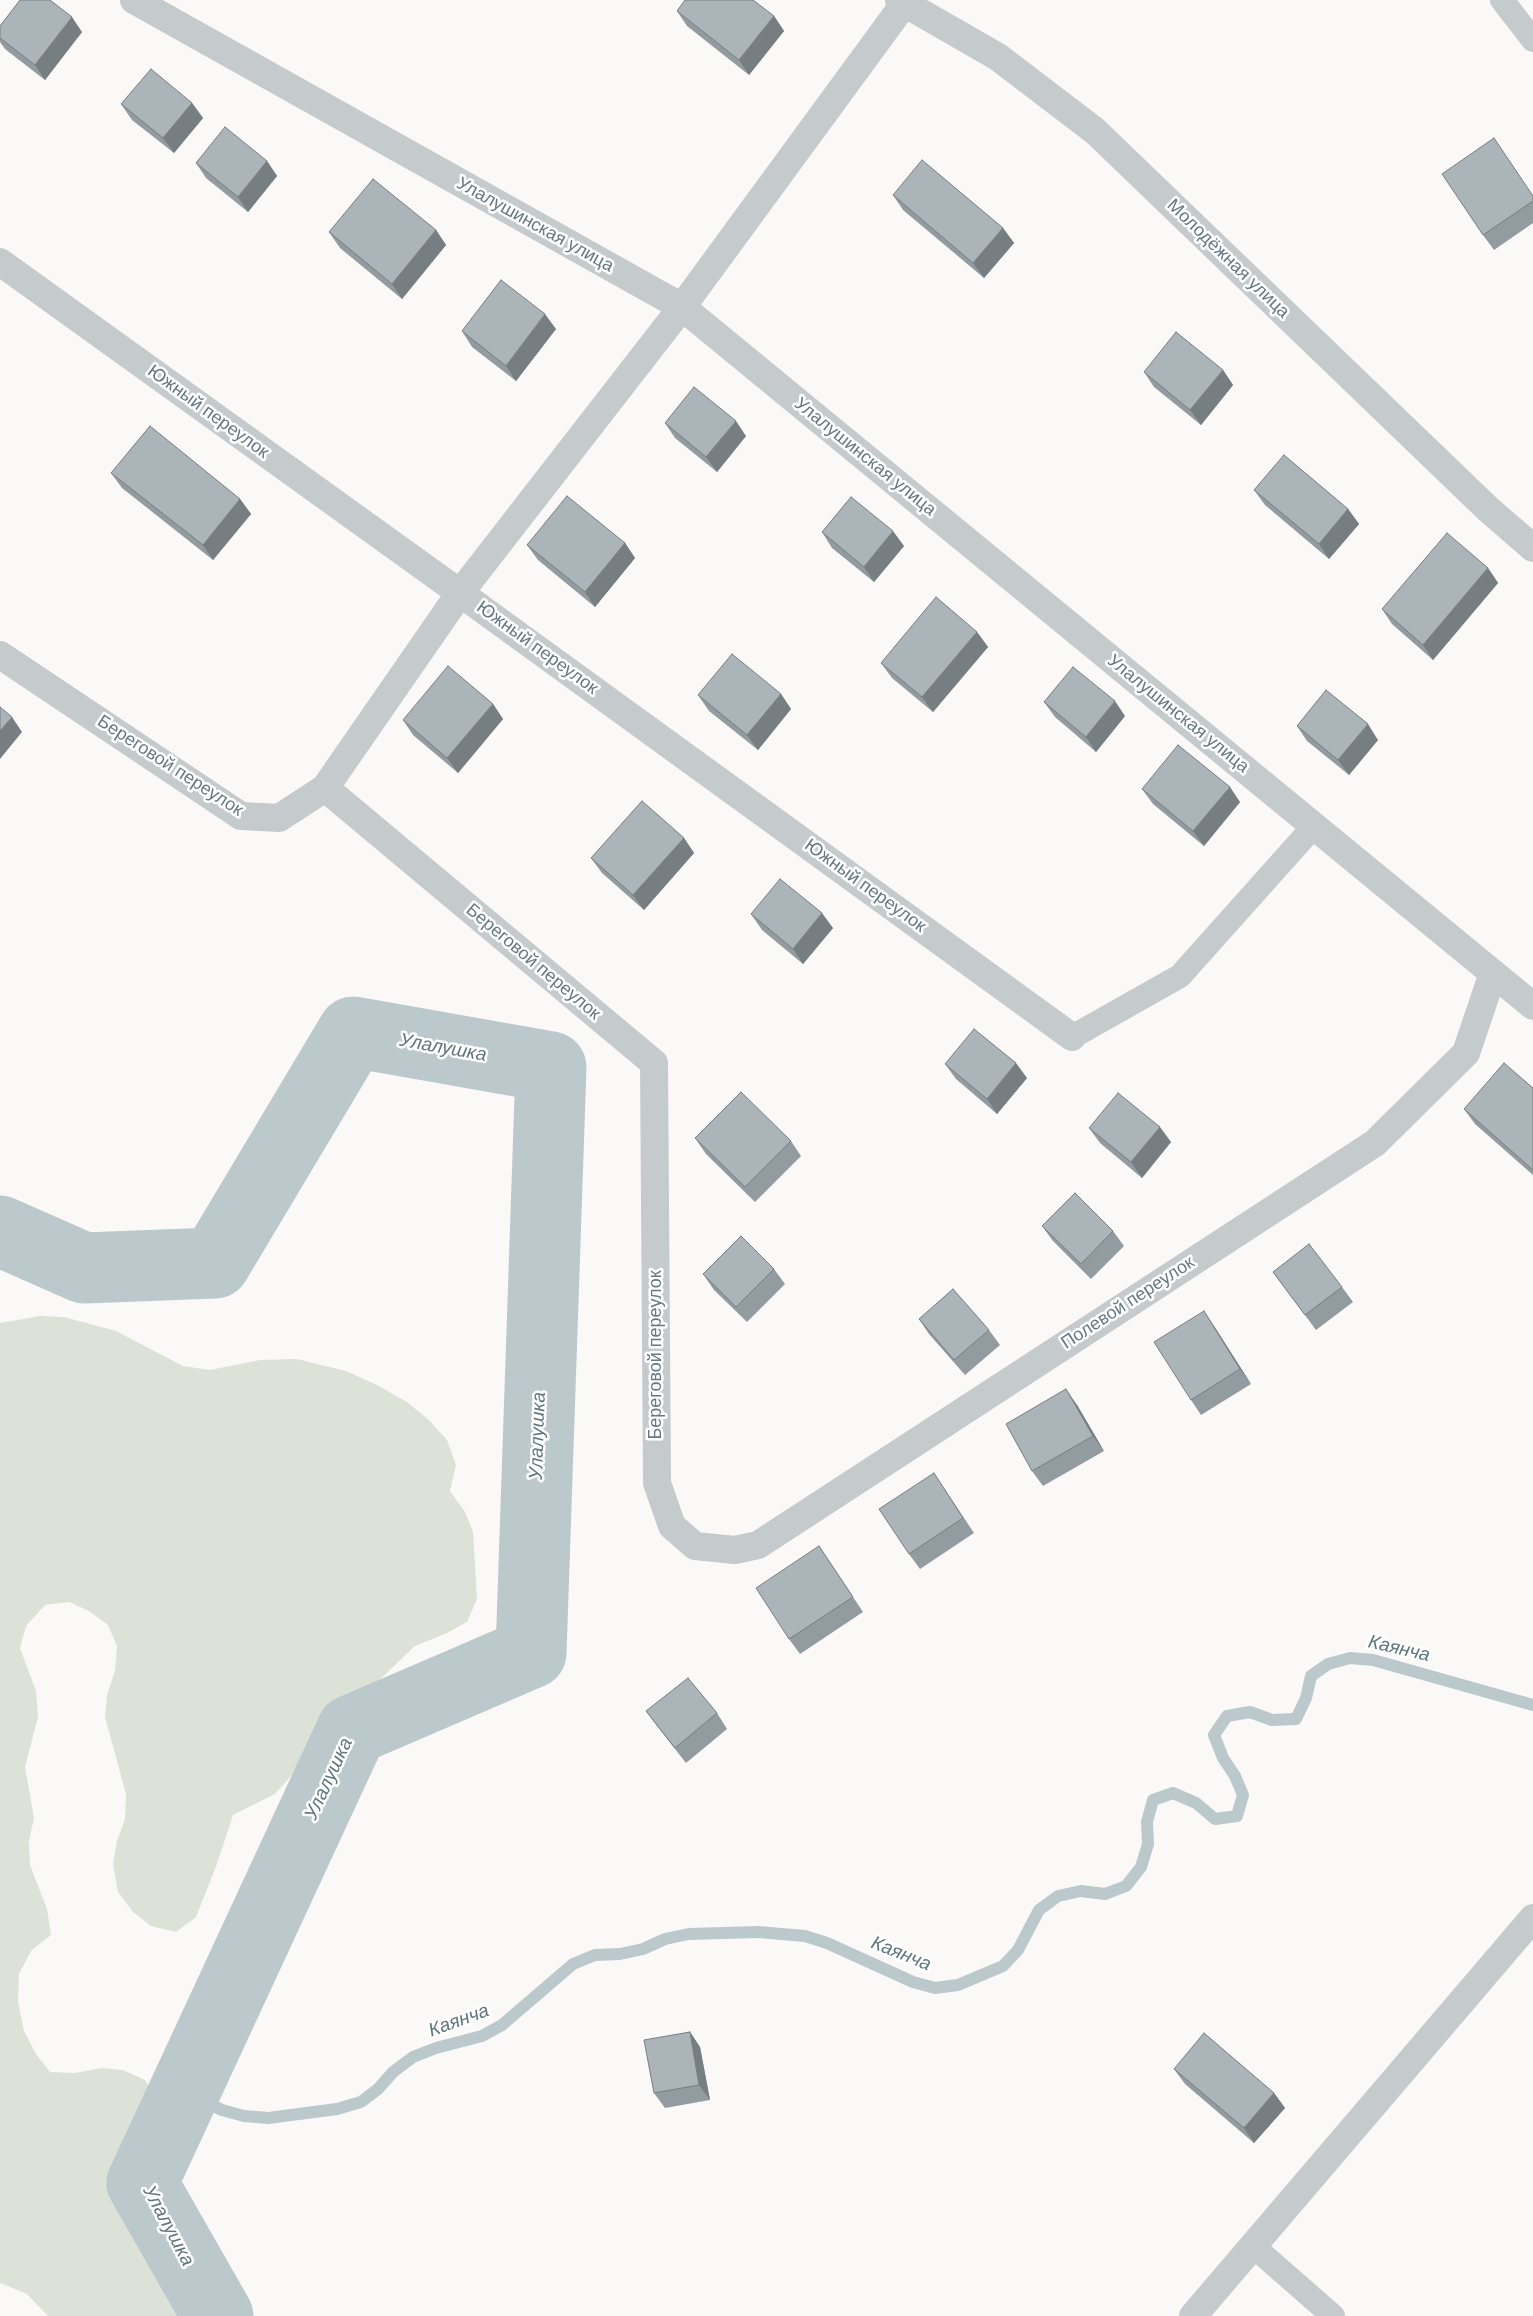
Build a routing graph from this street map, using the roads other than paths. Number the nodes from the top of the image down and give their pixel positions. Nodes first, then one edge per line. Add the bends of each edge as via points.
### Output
1 (134, 0) edge
2 (1502, 0) edge
3 (901, 2) edge
4 (1533, 40) edge
5 (0, 262) edge
6 (682, 307) junction
7 (1533, 548) edge
8 (460, 593) junction
9 (0, 655) edge
10 (325, 788) junction
11 (1314, 826) junction
12 (1493, 973) junction
13 (1533, 1006) edge
14 (1072, 1037) joint
15 (694, 1546) joint
16 (1533, 1918) edge
17 (1253, 2246) junction
18 (1193, 2316) edge
19 (1333, 2316) edge

1 - 6 street, Улалушинская улица
2 - 4 lane
3 - 6 street
3 - 7 street, Молодёжная улица via 998,57 1095,131 1481,502
5 - 8 street, Южный переулок
6 - 8 street
6 - 11 street, Улалушинская улица
8 - 10 street
8 - 14 street, Южный переулок
9 - 10 street, Береговой переулок via 241,816 279,818
10 - 15 street, Береговой переулок via 654,1063 657,1483 672,1526
11 - 12 street, Улалушинская улица
11 - 14 lane via 1180,976
12 - 13 street, Улалушинская улица
12 - 15 street, Полевой переулок via 1466,1053 1375,1143 758,1544 735,1550
16 - 17 street
17 - 18 street
17 - 19 lane

